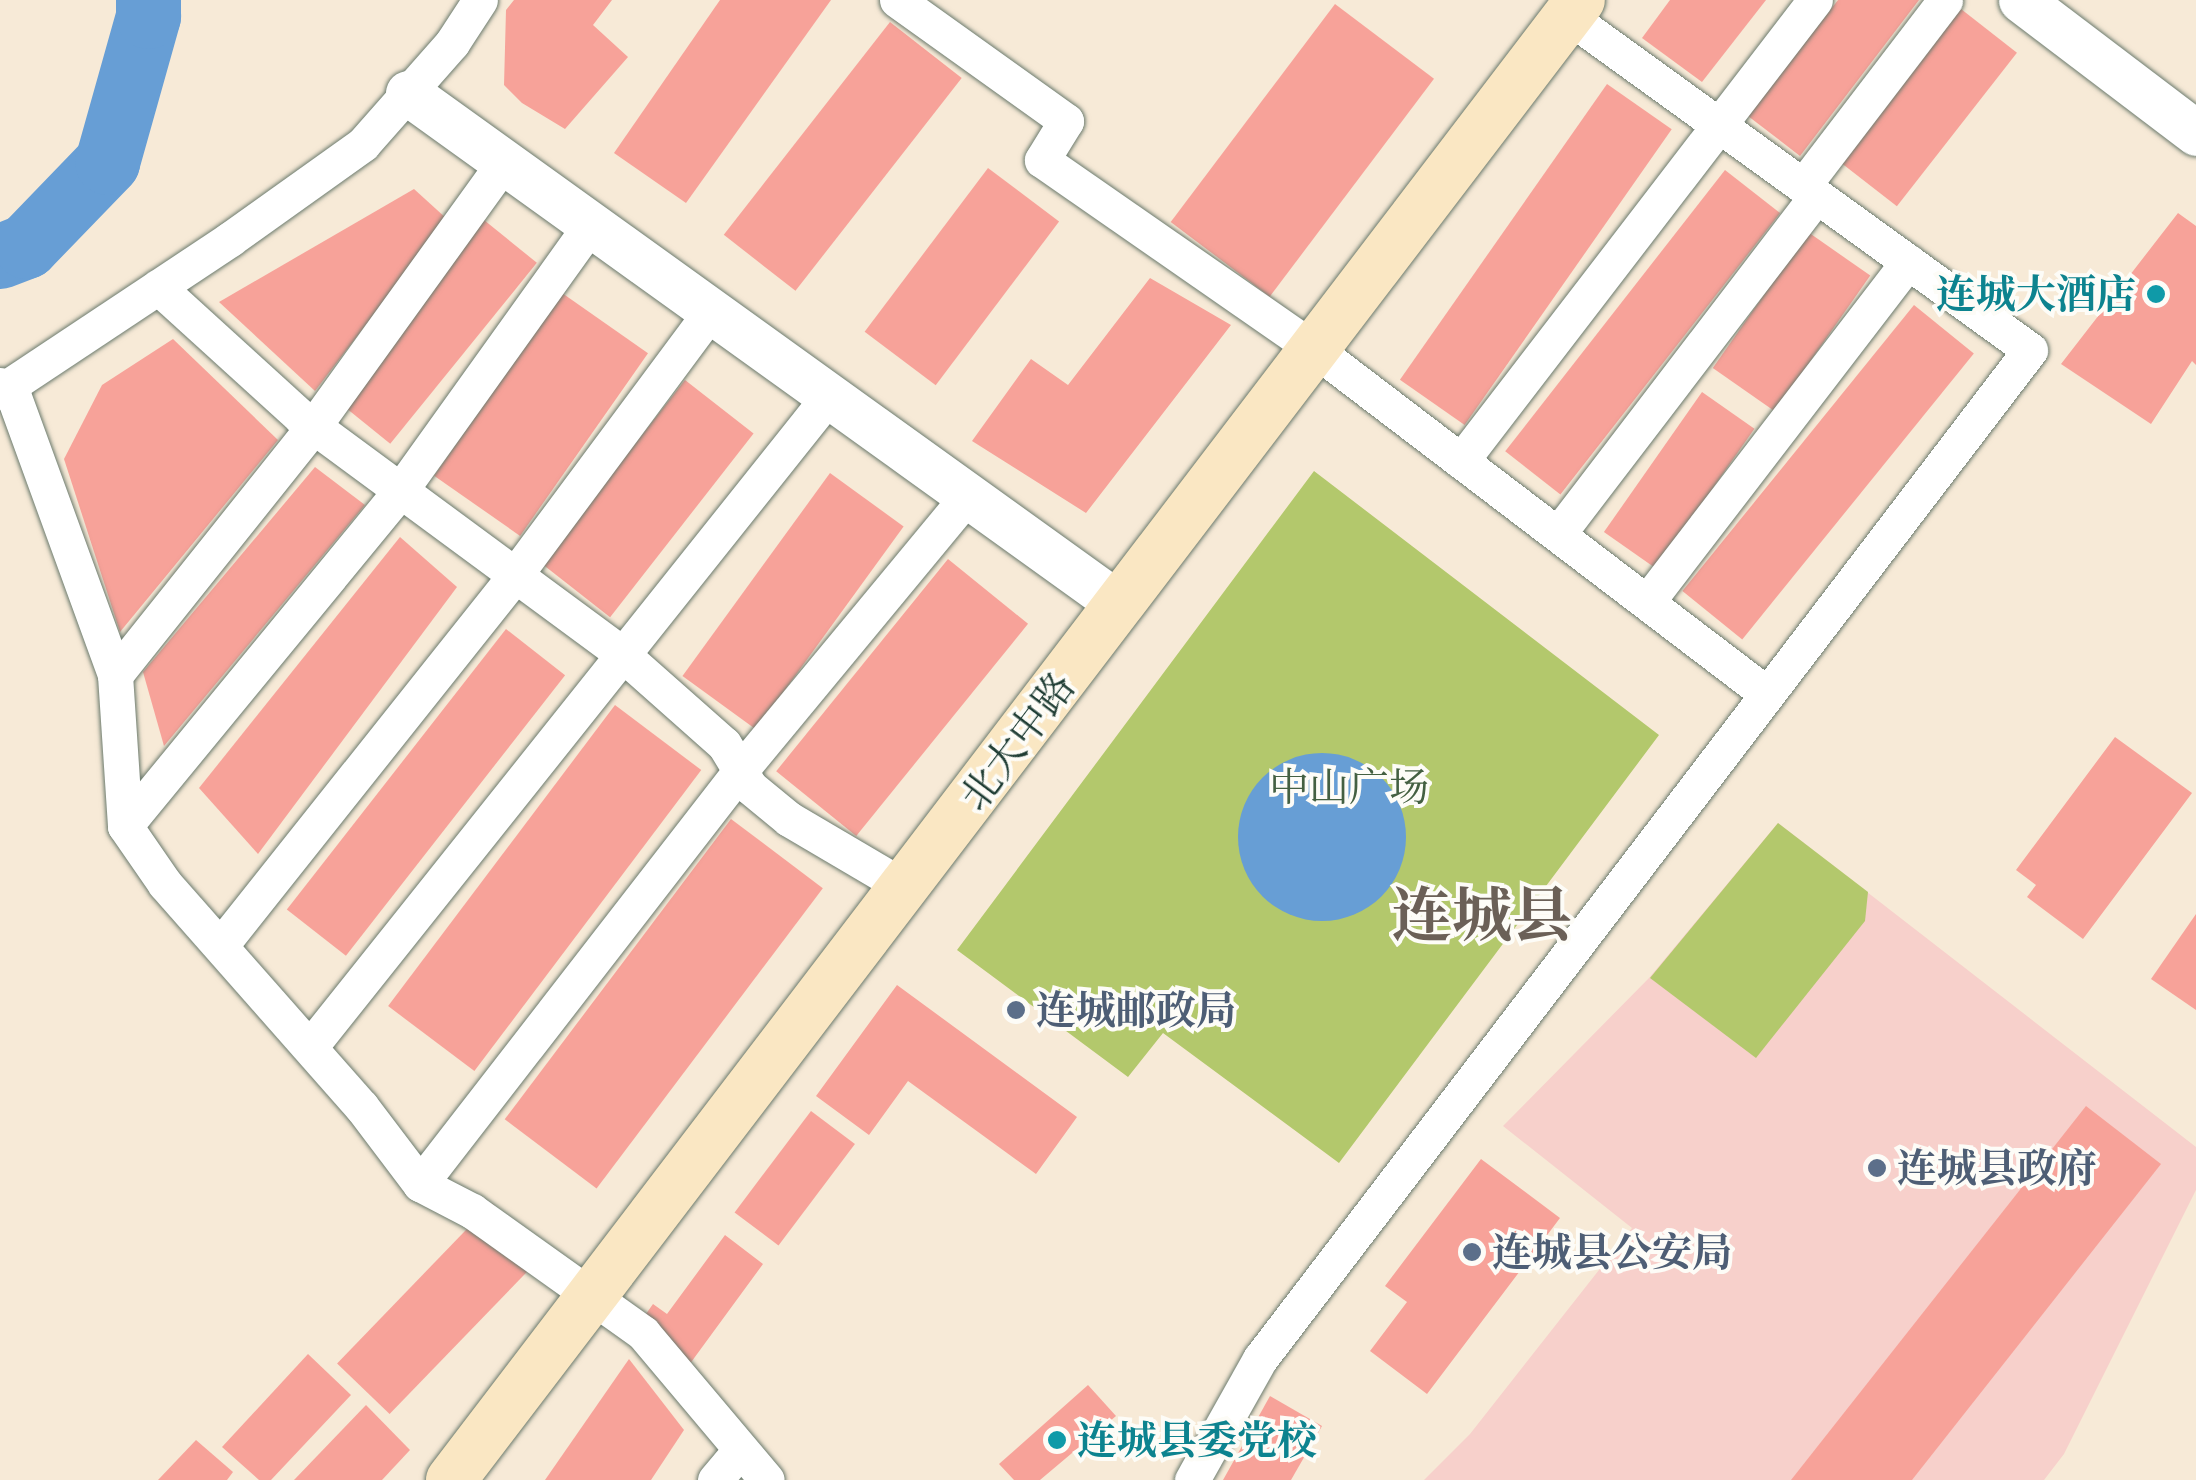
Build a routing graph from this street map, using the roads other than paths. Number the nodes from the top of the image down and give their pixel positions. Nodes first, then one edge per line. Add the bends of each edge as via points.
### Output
1 (480, 0) edge
2 (897, 0) edge
3 (1815, 0) edge
4 (1945, 0) edge
5 (2021, 0) edge
6 (1574, 8) edge
7 (408, 93) junction
8 (1718, 125) junction
9 (2196, 133) edge
10 (504, 162) junction
11 (1810, 191) junction
12 (590, 224) junction
13 (1908, 262) junction
14 (158, 287) junction
15 (711, 310) junction
16 (1314, 349) junction
17 (2, 388) edge
18 (829, 396) junction
19 (314, 427) junction
20 (1461, 462) junction
21 (400, 491) junction
22 (968, 495) junction
23 (1558, 534) junction
24 (515, 575) junction
25 (1647, 602) junction
26 (1120, 605) junction
27 (622, 653) junction
28 (115, 675) junction
29 (1767, 694) junction
30 (740, 772) junction
31 (125, 826) junction
32 (906, 888) junction
33 (220, 944) junction
34 (310, 1048) junction
35 (420, 1184) junction
36 (591, 1295) junction
37 (740, 1450) junction
38 (451, 1480) edge
39 (715, 1480) edge
40 (767, 1480) edge
41 (1192, 1480) edge

1 - 7 street
2 - 16 street via 1066,121 1042,160
3 - 8 street
4 - 11 street
5 - 9 street
6 - 8 street
6 - 16 main road, 北大中路
7 - 10 street
7 - 14 street via 362,144
8 - 11 street
8 - 20 street
10 - 12 street
10 - 19 street
11 - 13 street
11 - 23 street
12 - 15 street
12 - 21 street
13 - 25 street
13 - 29 street via 2030,350
14 - 17 street
14 - 19 street
15 - 18 street
15 - 24 street
16 - 20 street
16 - 26 main road, 北大中路
17 - 28 street
18 - 22 street
18 - 27 street
19 - 21 street
19 - 28 street
20 - 23 street
21 - 24 street
21 - 31 street
22 - 26 street
22 - 30 street
23 - 25 street
24 - 27 street
24 - 33 street
25 - 29 street
26 - 32 main road, 北大中路
27 - 30 street via 724,744
27 - 34 street
28 - 31 street
29 - 41 street via 1260,1359
30 - 32 street via 789,819
30 - 35 street
31 - 33 street via 165,884
32 - 36 main road, 北大中路
33 - 34 street
34 - 35 street
35 - 36 street via 472,1211
36 - 37 street via 643,1333
36 - 38 main road, 北大中路
37 - 39 street
37 - 40 street

